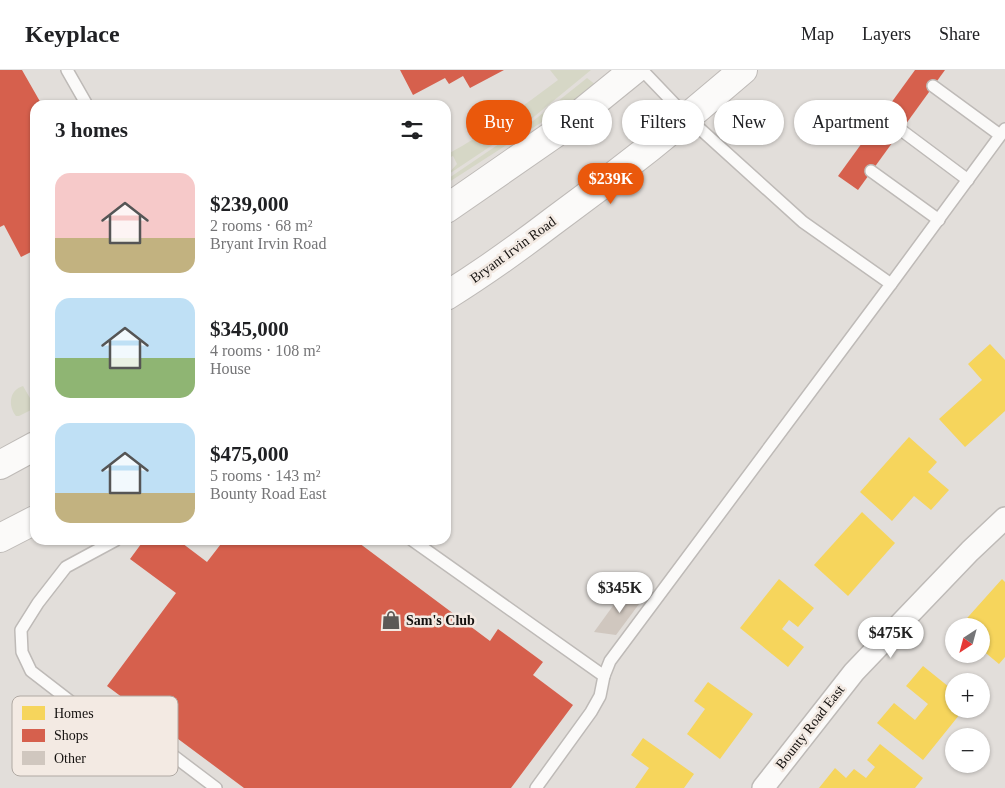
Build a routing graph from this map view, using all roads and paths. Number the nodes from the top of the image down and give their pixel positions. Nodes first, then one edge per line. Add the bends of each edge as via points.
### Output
1 (67, 70) edge
2 (634, 70) edge
3 (642, 70) edge
4 (743, 70) edge
5 (933, 86) dead end
6 (84, 100) edge
7 (671, 100) edge
8 (704, 104) edge
9 (704, 132) edge
10 (1003, 132) edge
11 (907, 134) edge
12 (654, 145) edge
13 (872, 171) dead end
14 (968, 180) junction
15 (451, 206) edge
16 (938, 220) junction
17 (891, 284) junction
18 (451, 293) edge
19 (30, 449) edge
20 (0, 465) edge
21 (1005, 518) edge
22 (30, 523) edge
23 (0, 538) edge
24 (107, 545) edge
25 (419, 545) edge
26 (604, 676) junction
27 (63, 696) edge
28 (178, 759) edge
29 (216, 788) edge
30 (536, 788) edge
31 (762, 788) edge

1 - 6 lane
2 - 15 main road via 560,130
3 - 7 lane
4 - 8 main road, Bryant Irvin Road
5 - 10 lane
9 - 17 lane via 803,222
10 - 14 lane
11 - 14 lane
12 - 18 main road, Bryant Irvin Road via 589,196
13 - 16 lane
14 - 16 lane
16 - 17 lane
17 - 26 lane via 610,661
19 - 20 main road
21 - 31 street, Bounty Road East via 854,672
22 - 23 main road
24 - 27 lane via 66,567 21,630 22,652 31,671
25 - 26 lane
26 - 30 lane via 600,696 591,712
28 - 29 lane

